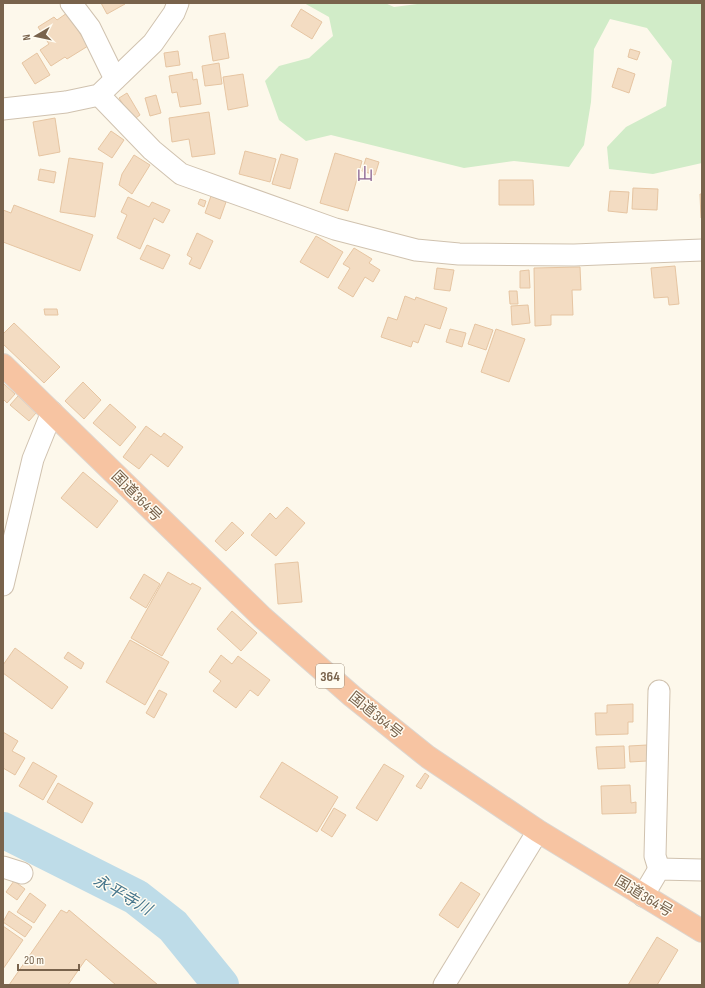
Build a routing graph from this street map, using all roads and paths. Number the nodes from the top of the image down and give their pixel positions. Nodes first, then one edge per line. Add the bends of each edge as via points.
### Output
1 (71, 3) edge
2 (178, 3) edge
3 (115, 79) junction
4 (99, 95) junction
5 (3, 110) edge
6 (702, 250) edge
7 (3, 365) edge
8 (52, 412) junction
9 (3, 585) edge
10 (660, 691) dead end
11 (538, 831) junction
12 (659, 869) junction
13 (702, 870) edge
14 (643, 896) junction
15 (702, 931) edge
16 (444, 985) edge

1 - 3 street via 90,28
2 - 3 street via 174,13 153,42
3 - 4 street
4 - 5 street
4 - 6 street via 152,150 181,174 335,229 394,245 459,254 574,255
7 - 8 highway, 国道364号 / 364
8 - 9 street via 33,459
8 - 11 highway, 国道364号 / 364 via 262,617 352,696 428,757
10 - 12 street via 655,856
11 - 14 highway, 国道364号 / 364
11 - 16 street
12 - 13 street
12 - 14 street
14 - 15 highway, 国道364号 / 364

